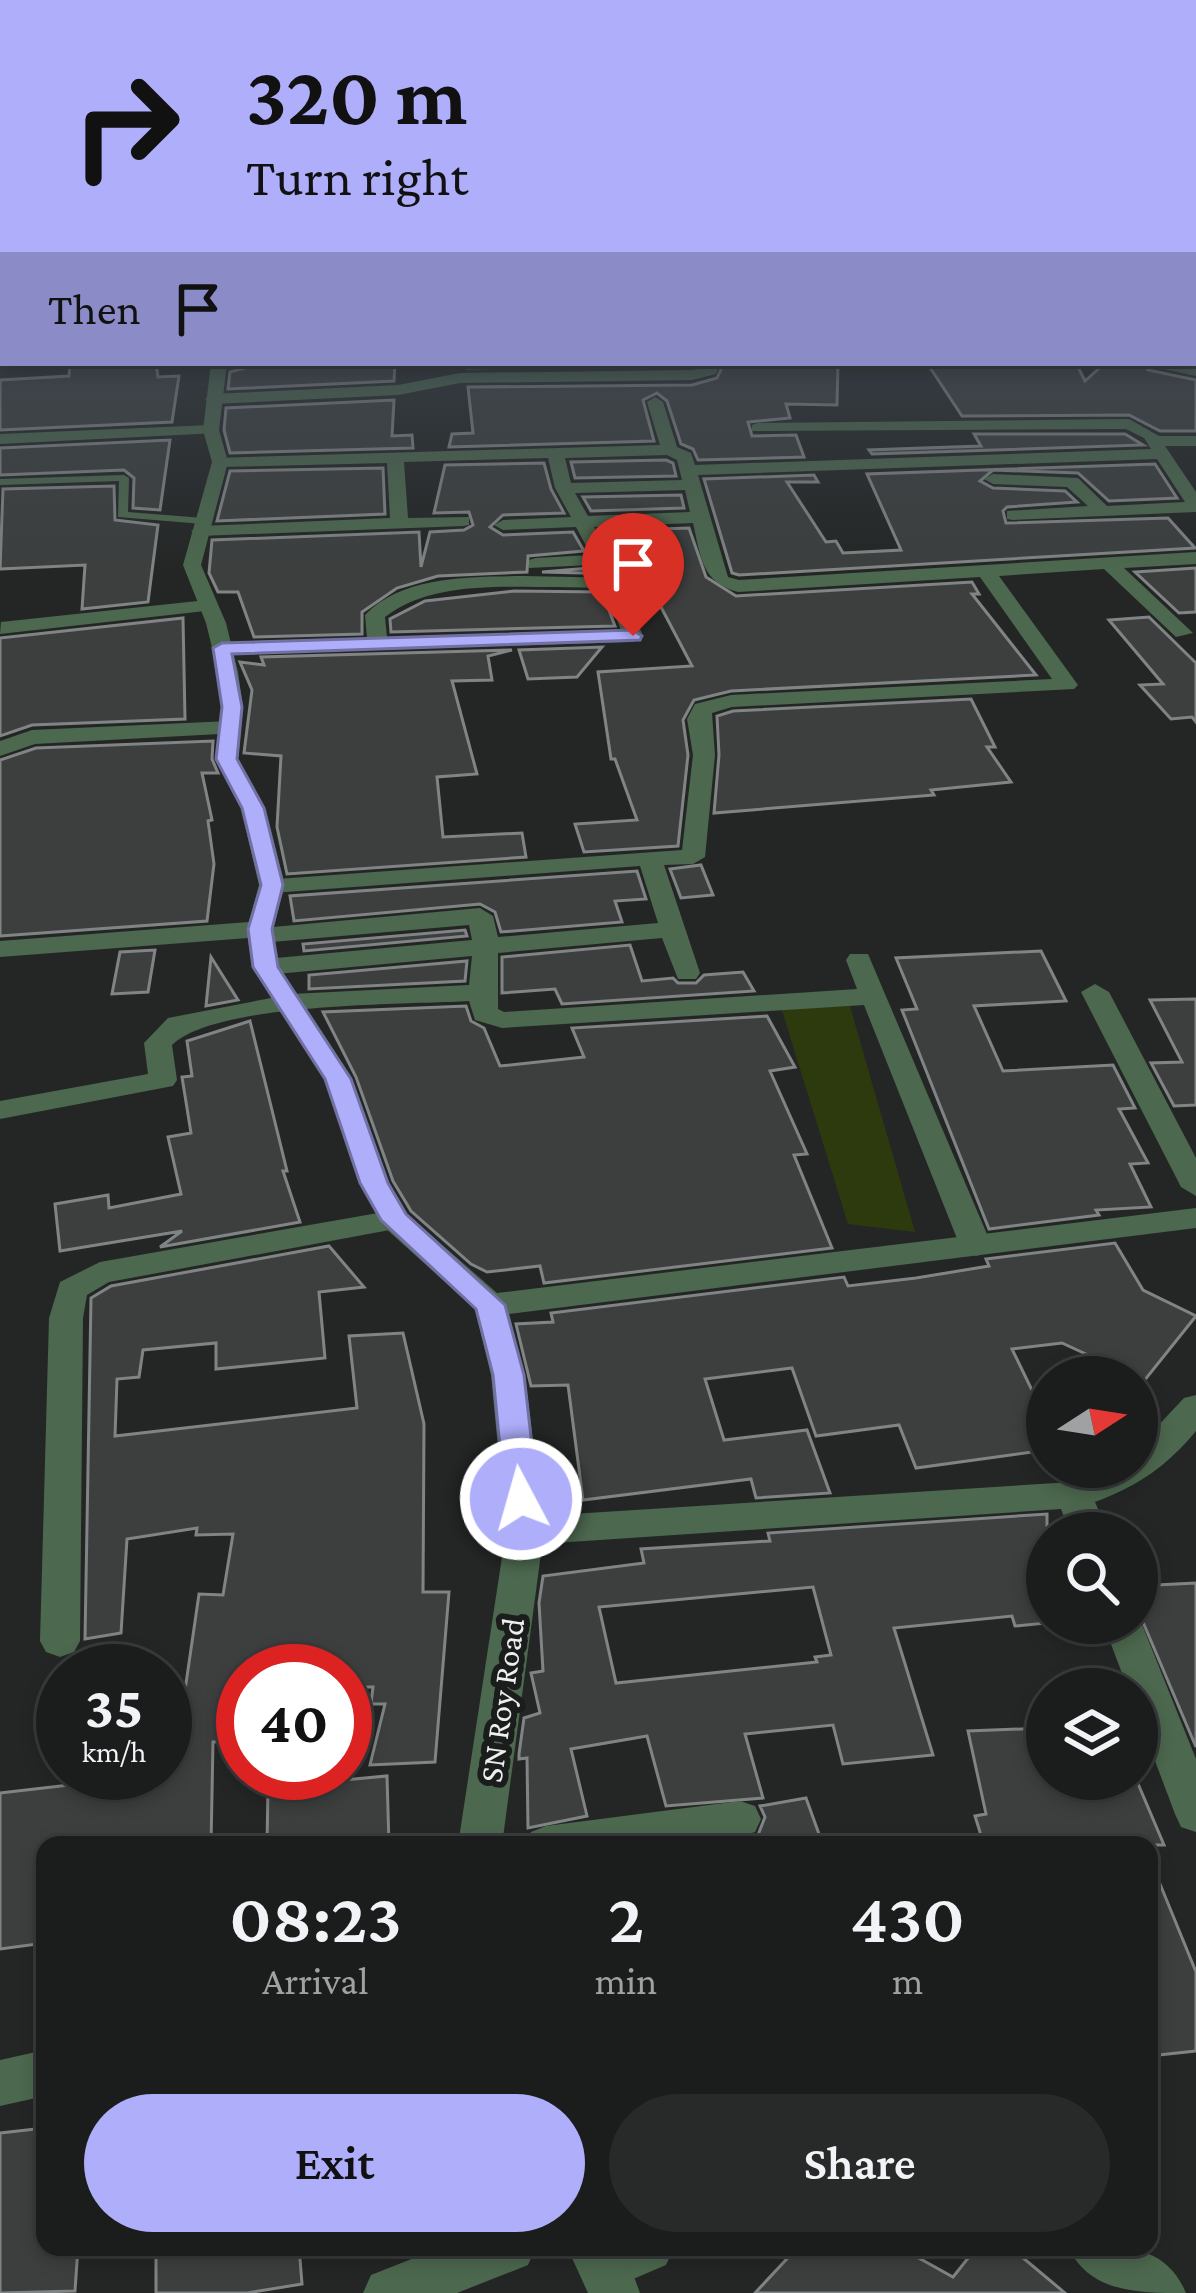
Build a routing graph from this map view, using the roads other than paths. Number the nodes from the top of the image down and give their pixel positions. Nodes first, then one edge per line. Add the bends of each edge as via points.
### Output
1 (219, 366) edge
2 (712, 366) edge
3 (655, 402) dead end
4 (212, 414) junction
5 (758, 428) dead end
6 (0, 439) edge
7 (1196, 441) edge
8 (1157, 447) junction
9 (670, 450) junction
10 (555, 451) junction
11 (613, 451) junction
12 (395, 455) junction
13 (220, 462) junction
14 (0, 482) edge
15 (691, 482) junction
16 (623, 486) junction
17 (563, 488) junction
18 (1103, 511) junction
19 (122, 515) junction
20 (1013, 515) dead end
21 (699, 517) junction
22 (584, 520) junction
23 (463, 521) dead end
24 (399, 522) junction
25 (503, 525) dead end
26 (201, 526) junction
27 (122, 536) dead end
28 (1196, 557) edge
29 (1109, 564) junction
30 (476, 567) dead end
31 (987, 573) junction
32 (207, 606) junction
33 (0, 628) edge
34 (1183, 633) dead end
35 (378, 644) junction
36 (222, 648) junction
37 (0, 724) edge
38 (230, 728) junction
39 (32, 737) junction
40 (0, 749) edge
41 (649, 856) junction
42 (272, 885) junction
43 (672, 929) junction
44 (260, 932) junction
45 (486, 943) junction
46 (0, 949) edge
47 (860, 960) dead end
48 (266, 967) junction
49 (687, 973) dead end
50 (1095, 992) dead end
51 (874, 996) junction
52 (482, 997) junction
53 (292, 1002) junction
54 (0, 1110) edge
55 (1196, 1187) edge
56 (1196, 1218) edge
57 (395, 1220) junction
58 (976, 1246) junction
59 (490, 1305) junction
60 (1196, 1407) edge
61 (1074, 1495) junction
62 (1081, 1512) edge
63 (525, 1531) junction
64 (60, 1641) dead end
65 (1131, 1644) edge
66 (1196, 1814) edge
67 (740, 1819) dead end
68 (482, 1836) edge
69 (613, 1836) edge
70 (36, 2075) edge
71 (0, 2083) edge
72 (486, 2256) edge
73 (1107, 2256) edge
74 (389, 2293) edge
75 (1160, 2293) edge

1 - 4 street
2 - 4 street via 692,375 460,377
3 - 9 street
4 - 6 street
4 - 13 street
5 - 8 street via 1114,423 1138,426
7 - 8 street
8 - 15 street
8 - 18 street via 1196,506
9 - 11 street
9 - 15 street via 685,458
10 - 11 street
10 - 12 street
10 - 17 street
11 - 16 street
12 - 13 street
12 - 24 street
13 - 26 street
14 - 19 lane via 124,478
15 - 16 street
15 - 18 street via 1060,480 1082,488
15 - 21 street
16 - 17 street
17 - 22 street
18 - 20 street
19 - 26 lane
19 - 27 lane
21 - 22 street
21 - 31 street via 714,572 738,586
22 - 25 street
22 - 30 street via 603,560
23 - 24 street
24 - 26 street
26 - 32 street via 192,565
28 - 29 street
29 - 31 street
29 - 34 street
31 - 41 street via 1067,685 731,700 704,709 693,857
32 - 33 street
32 - 36 street
35 - 35 street via 610,636 633,636 614,582 498,585 425,590 385,603 375,615
35 - 36 street
36 - 38 street
37 - 39 street via 27,725
38 - 39 street
38 - 42 street via 226,759 253,808
39 - 40 street
41 - 42 street
41 - 43 street
42 - 44 street
43 - 45 street
43 - 49 street
44 - 45 street via 468,914 480,916
44 - 46 street
44 - 48 street
45 - 48 street
45 - 52 street
47 - 51 street
48 - 53 street
50 - 55 street
51 - 52 street via 502,1020 485,1014
51 - 58 street
52 - 53 street
53 - 54 street via 178,1024 158,1043 163,1080
53 - 57 street via 338,1079
56 - 58 street
57 - 59 street
57 - 64 street via 100,1273 72,1290
58 - 59 street
59 - 63 street, SN Roy Road via 508,1375
60 - 61 street via 1156,1457
61 - 62 street
61 - 63 street
63 - 68 street, SN Roy Road
65 - 66 street
67 - 69 street
70 - 71 street
72 - 74 street
73 - 75 street

